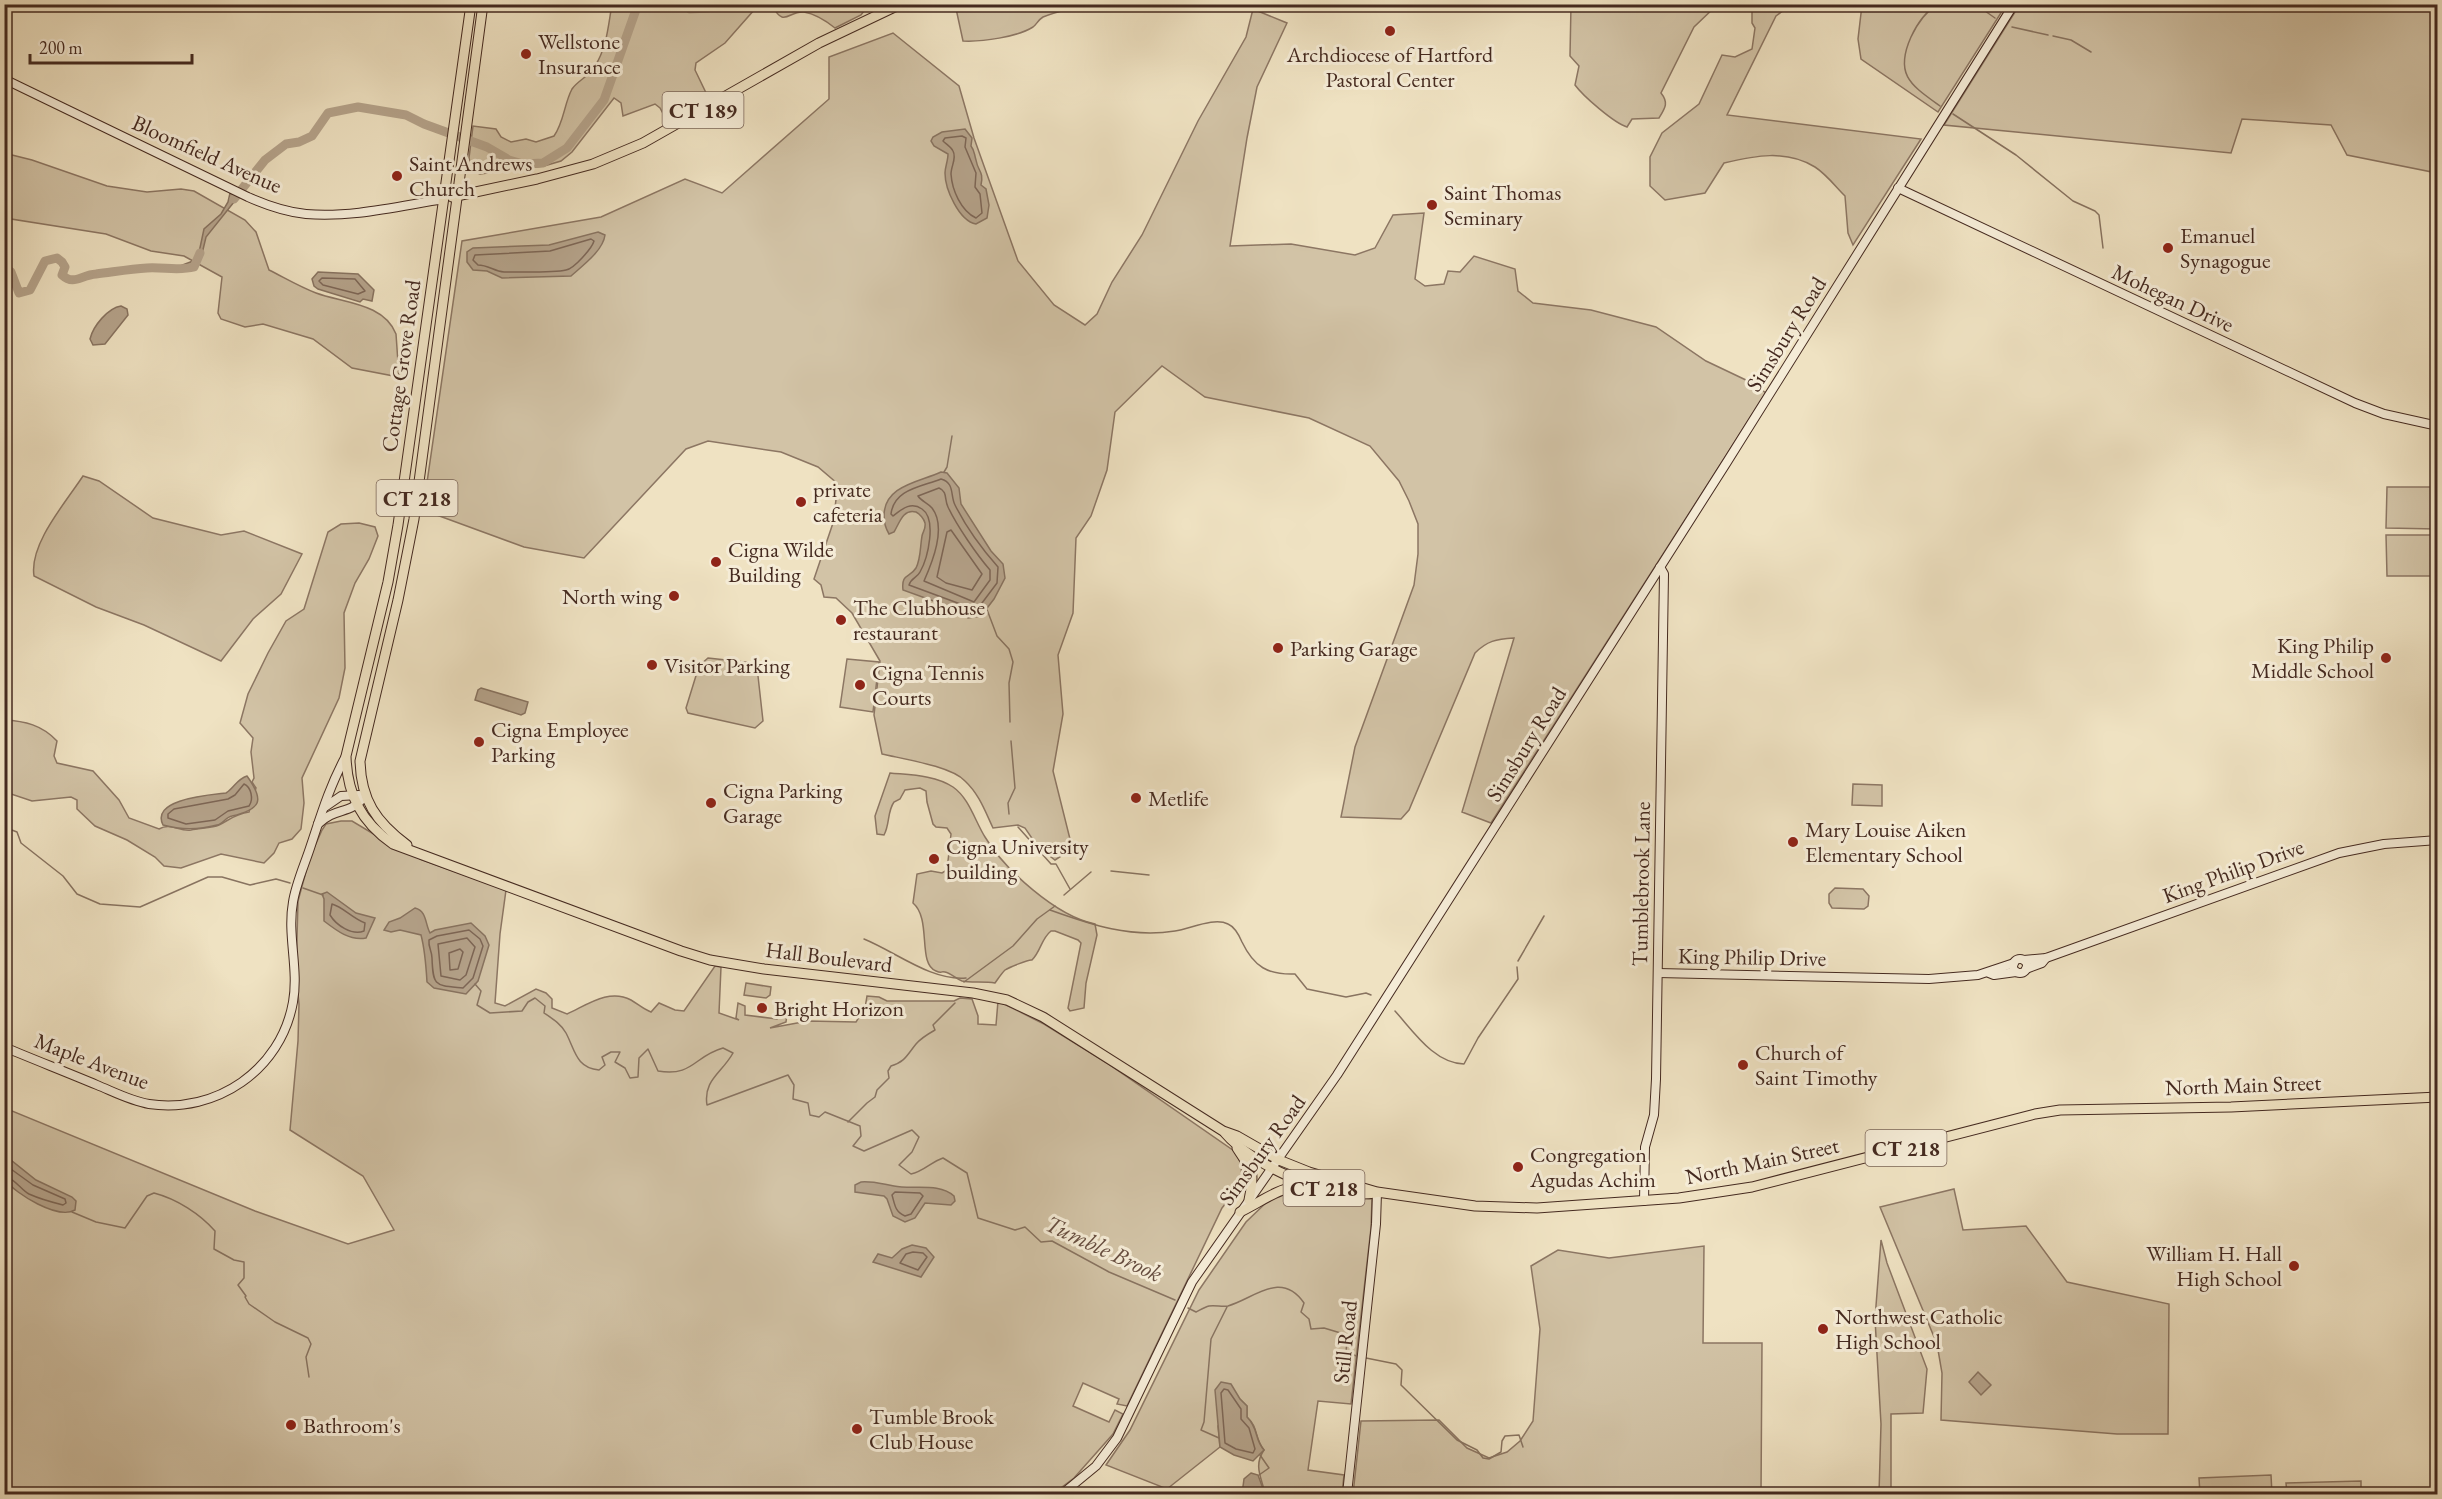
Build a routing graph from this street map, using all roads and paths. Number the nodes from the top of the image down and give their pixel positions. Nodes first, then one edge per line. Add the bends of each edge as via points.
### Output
1 (471, 4) edge
2 (483, 4) edge
3 (901, 4) edge
4 (2014, 4) edge
5 (4, 79) edge
6 (1898, 188) junction
7 (457, 196) junction
8 (444, 199) junction
9 (427, 319) junction
10 (440, 327) junction
11 (2438, 426) edge
12 (1660, 567) junction
13 (346, 756) junction
14 (365, 796) junction
15 (354, 800) junction
16 (322, 809) junction
17 (318, 824) junction
18 (2438, 840) edge
19 (414, 850) junction
20 (1658, 973) junction
21 (4, 1047) edge
22 (2438, 1097) edge
23 (1223, 1131) junction
24 (1234, 1144) junction
25 (1276, 1164) junction
26 (1313, 1185) junction
27 (1377, 1192) junction
28 (1249, 1200) junction
29 (1644, 1202) junction
30 (1240, 1212) junction
31 (1062, 1494) edge
32 (1347, 1494) edge

1 - 8 main road, Cottage Grove Road / CT 218
2 - 7 main road, Cottage Grove Road / CT 218
3 - 7 main road, Bloomfield Avenue / CT 189 via 799,53 643,143 582,167
4 - 6 street, Simsbury Road
5 - 8 street, Bloomfield Avenue / CT 189 via 277,208 314,214
6 - 11 street, Mohegan Drive via 2347,400 2384,414
6 - 12 street, Simsbury Road
7 - 8 main road, Bloomfield Avenue / CT 189
7 - 10 main road, Cottage Grove Road / CT 218
8 - 9 main road, Cottage Grove Road / CT 218
9 - 10 main road
9 - 13 main road, Cottage Grove Road / CT 218 via 388,582
10 - 14 main road, Cottage Grove Road / CT 218 via 412,528 360,761
12 - 20 street, Tumblebrook Lane via 1664,574
12 - 25 street, Simsbury Road via 1337,1075
13 - 15 main road, Cottage Grove Road / CT 218 via 348,785
13 - 16 street, Maple Avenue
14 - 15 street
14 - 19 main road, Hall Boulevard / CT 218 via 387,829
15 - 16 street via 334,798
15 - 17 street
15 - 19 main road, Hall Boulevard / CT 218 via 365,820 380,835
16 - 17 street, Maple Avenue
17 - 21 street, Maple Avenue via 293,900 293,1001 287,1024 277,1045 246,1079 204,1101 181,1105 146,1103
18 - 20 street, King Philip Drive via 2384,844 2339,853 2046,958 2042,963 2025,965 2017,960 2015,968 1989,973 1914,979
19 - 23 main road, Hall Boulevard / CT 218 via 710,960 1006,1000 1043,1017
20 - 29 street, Tumblebrook Lane via 1654,1115 1645,1147
22 - 29 main road, North Main Street / CT 218 via 2060,1110 1752,1187
23 - 24 main road, Hall Boulevard / CT 218
23 - 25 main road, Hall Boulevard / CT 218 via 1237,1136
24 - 25 main road, Hall Boulevard / CT 218
24 - 28 main road via 1252,1172
25 - 26 main road, North Main Street / CT 218
25 - 27 main road, North Main Street / CT 218
25 - 28 street, Simsbury Road
26 - 27 main road, North Main Street / CT 218 via 1365,1194
26 - 30 main road via 1280,1190
27 - 29 main road, North Main Street / CT 218 via 1501,1208
27 - 32 street, Still Road
28 - 30 street, Simsbury Road
30 - 31 street, Simsbury Road via 1192,1282 1117,1438 1096,1466

